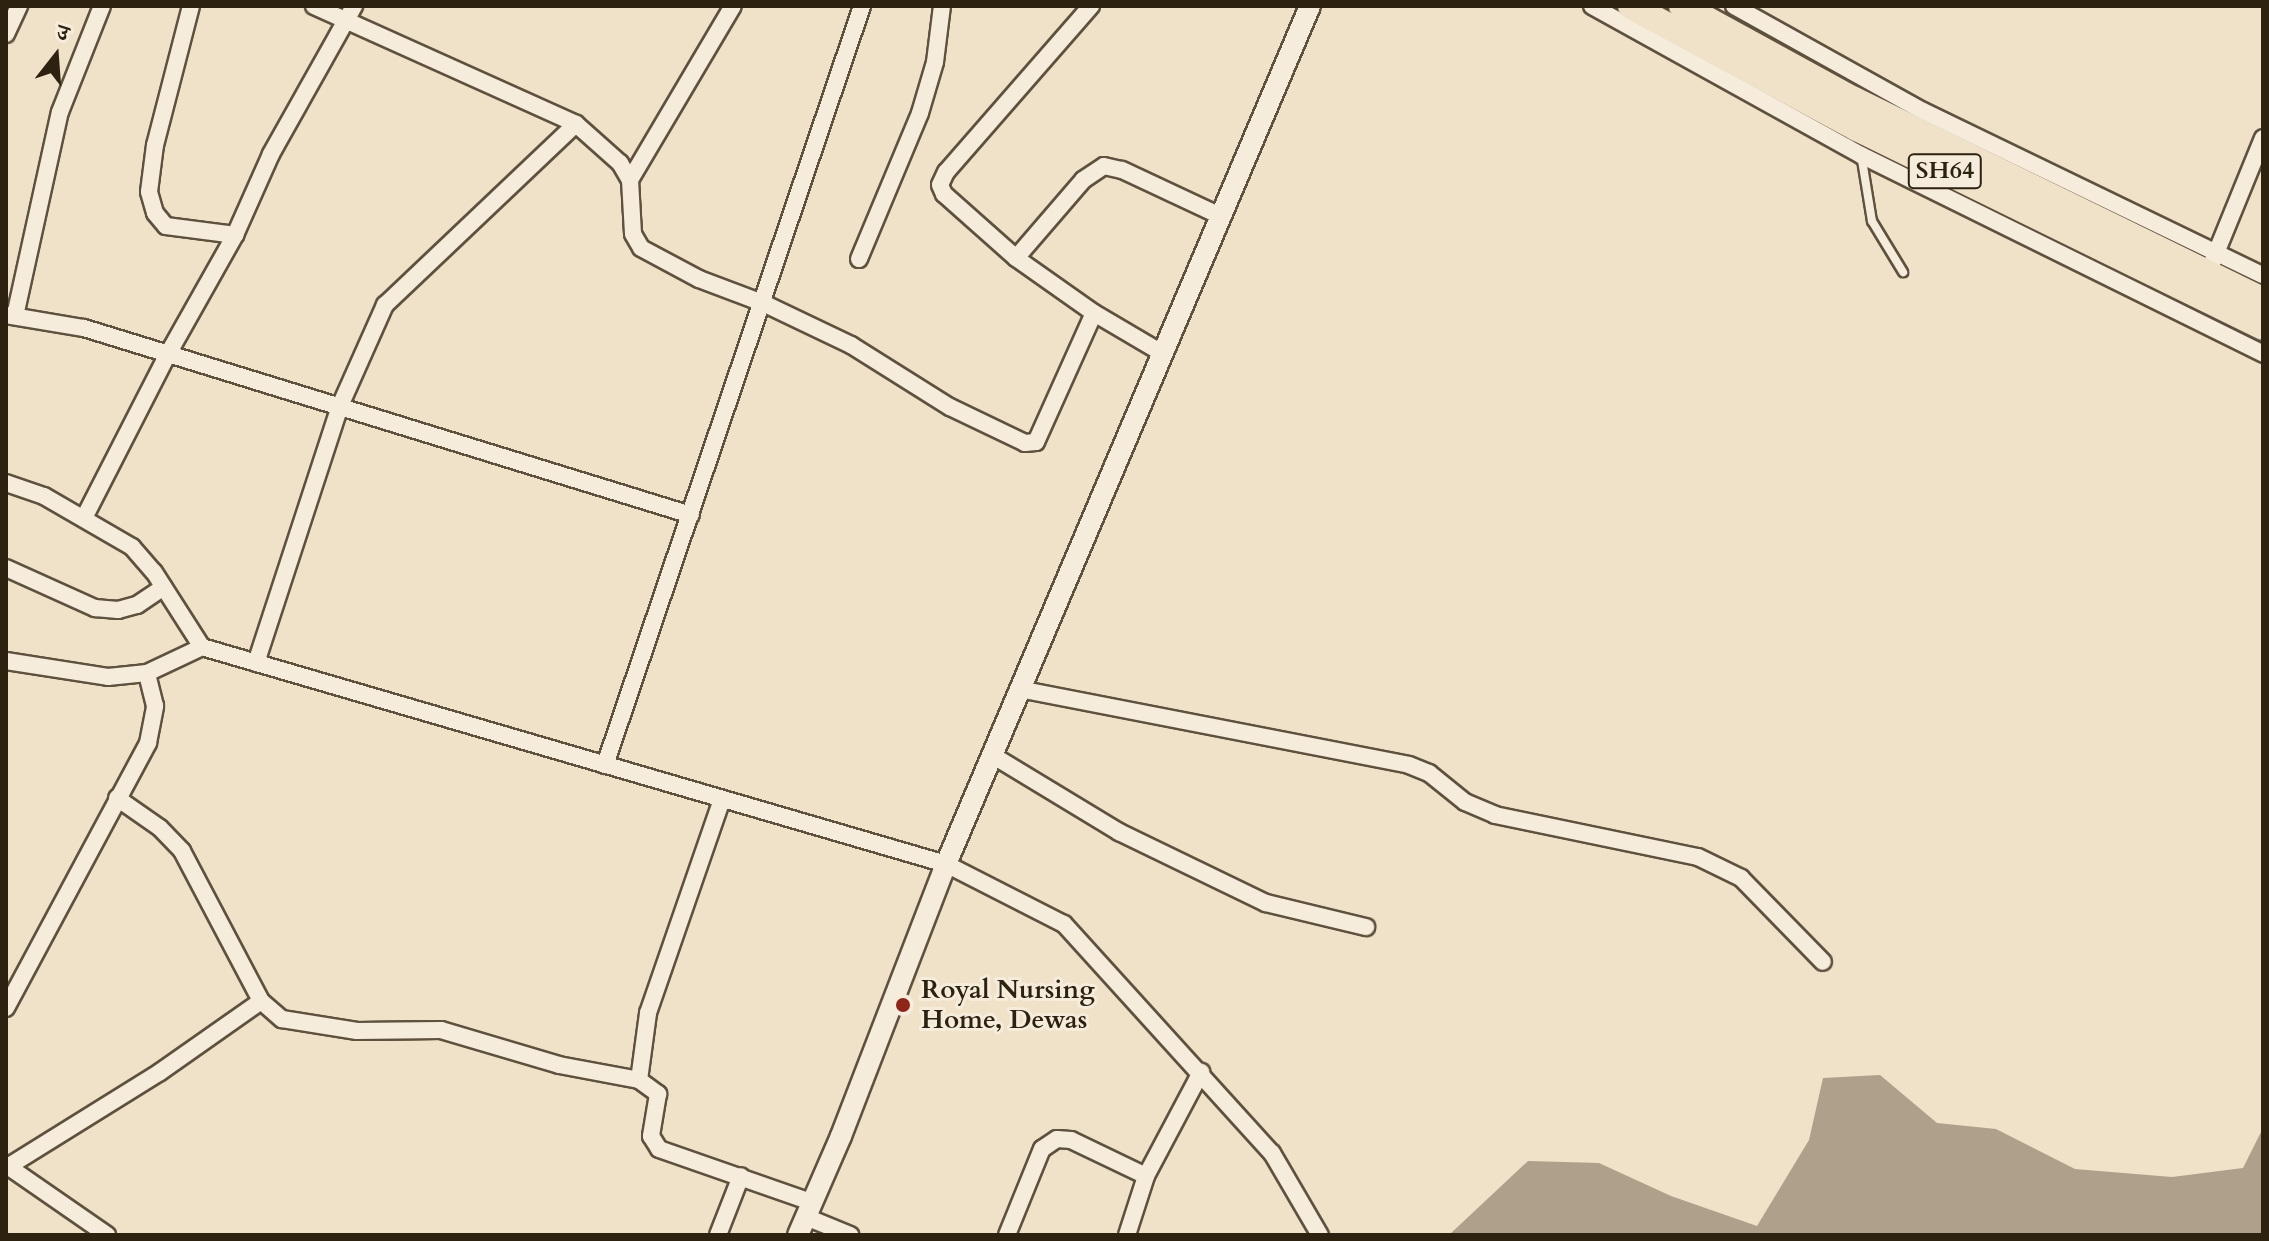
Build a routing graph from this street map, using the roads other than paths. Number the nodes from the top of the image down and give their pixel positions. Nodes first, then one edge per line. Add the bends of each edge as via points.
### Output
1 (19, 6) edge
2 (102, 6) edge
3 (191, 6) edge
4 (314, 6) edge
5 (354, 6) edge
6 (733, 6) edge
7 (862, 6) edge
8 (942, 6) edge
9 (1091, 6) edge
10 (1310, 6) edge
11 (1592, 6) edge
12 (1631, 6) edge
13 (1682, 6) edge
14 (1734, 6) edge
15 (1750, 20) edge
16 (347, 23) junction
17 (6, 34) edge
18 (576, 124) junction
19 (1857, 128) junction
20 (2263, 138) edge
21 (1861, 155) junction
22 (630, 180) junction
23 (1218, 215) junction
24 (235, 235) junction
25 (1016, 258) junction
26 (859, 259) dead end
27 (2212, 264) junction
28 (1903, 272) dead end
29 (2263, 275) edge
30 (2263, 300) edge
31 (763, 303) junction
32 (1094, 313) junction
33 (10, 316) edge
34 (2263, 327) edge
35 (1162, 353) junction
36 (168, 354) junction
37 (2263, 354) edge
38 (340, 406) junction
39 (6, 483) edge
40 (691, 515) junction
41 (84, 518) junction
42 (6, 568) edge
43 (164, 587) junction
44 (202, 647) junction
45 (6, 661) edge
46 (256, 663) junction
47 (147, 673) junction
48 (1019, 689) junction
49 (992, 755) junction
50 (605, 765) junction
51 (117, 798) junction
52 (722, 799) junction
53 (946, 864) junction
54 (1366, 927) dead end
55 (1823, 962) dead end
56 (261, 1001) junction
57 (6, 1008) edge
58 (1201, 1072) junction
59 (639, 1080) junction
60 (7, 1165) edge
61 (741, 1176) junction
62 (1146, 1176) junction
63 (805, 1218) edge
64 (1317, 1233) edge
65 (107, 1235) edge
66 (718, 1235) edge
67 (850, 1235) edge
68 (1007, 1235) edge
69 (1127, 1235) edge

1 - 17 street
2 - 33 street via 60,112
3 - 24 street via 155,145 149,192 155,213 166,226
4 - 16 street
5 - 16 street
6 - 22 street
7 - 31 street
8 - 26 street via 935,62 920,113
9 - 25 street via 940,185
10 - 23 street
11 - 21 street
12 - 19 main road, SH64
13 - 15 main road, SH64
14 - 15 street
15 - 27 main road, SH64 via 1854,100
16 - 18 street
16 - 24 street via 271,154
18 - 22 street via 620,163
18 - 38 street via 385,305
19 - 21 lane
19 - 34 main road, SH64
20 - 27 street
21 - 28 lane via 1872,221
21 - 37 street
22 - 31 street via 633,234 641,248 699,279
23 - 25 street via 1104,166 1083,180
23 - 35 street
24 - 36 street
25 - 32 street
27 - 29 street
27 - 30 main road, SH64
31 - 32 street via 851,345 950,407 1025,443 1036,442
31 - 40 street
32 - 35 street
33 - 36 street via 84,328
35 - 48 street
36 - 38 street
36 - 41 street
38 - 40 street
38 - 46 street
39 - 41 street
40 - 50 street
41 - 43 street via 132,547
42 - 43 street via 95,608 137,605
43 - 44 street
44 - 46 street
44 - 47 street
45 - 47 street via 108,677
46 - 50 street
47 - 51 street via 155,706 148,743
48 - 49 street
48 - 55 street via 1409,765 1495,815 1698,857 1741,878
49 - 53 street
49 - 54 street via 1119,832 1266,903
50 - 52 street
51 - 56 street via 182,851
51 - 57 street
52 - 53 street
52 - 59 street via 648,1013
53 - 58 street via 1064,924
53 - 63 street
56 - 59 street via 282,1019 312,1026 441,1030 559,1065
56 - 60 street via 160,1072
58 - 62 street
58 - 64 street via 1272,1153
59 - 61 street via 658,1094 653,1144
60 - 65 street
61 - 63 street
61 - 66 street
62 - 68 street via 1071,1140 1057,1139 1042,1149
62 - 69 street
63 - 67 street

